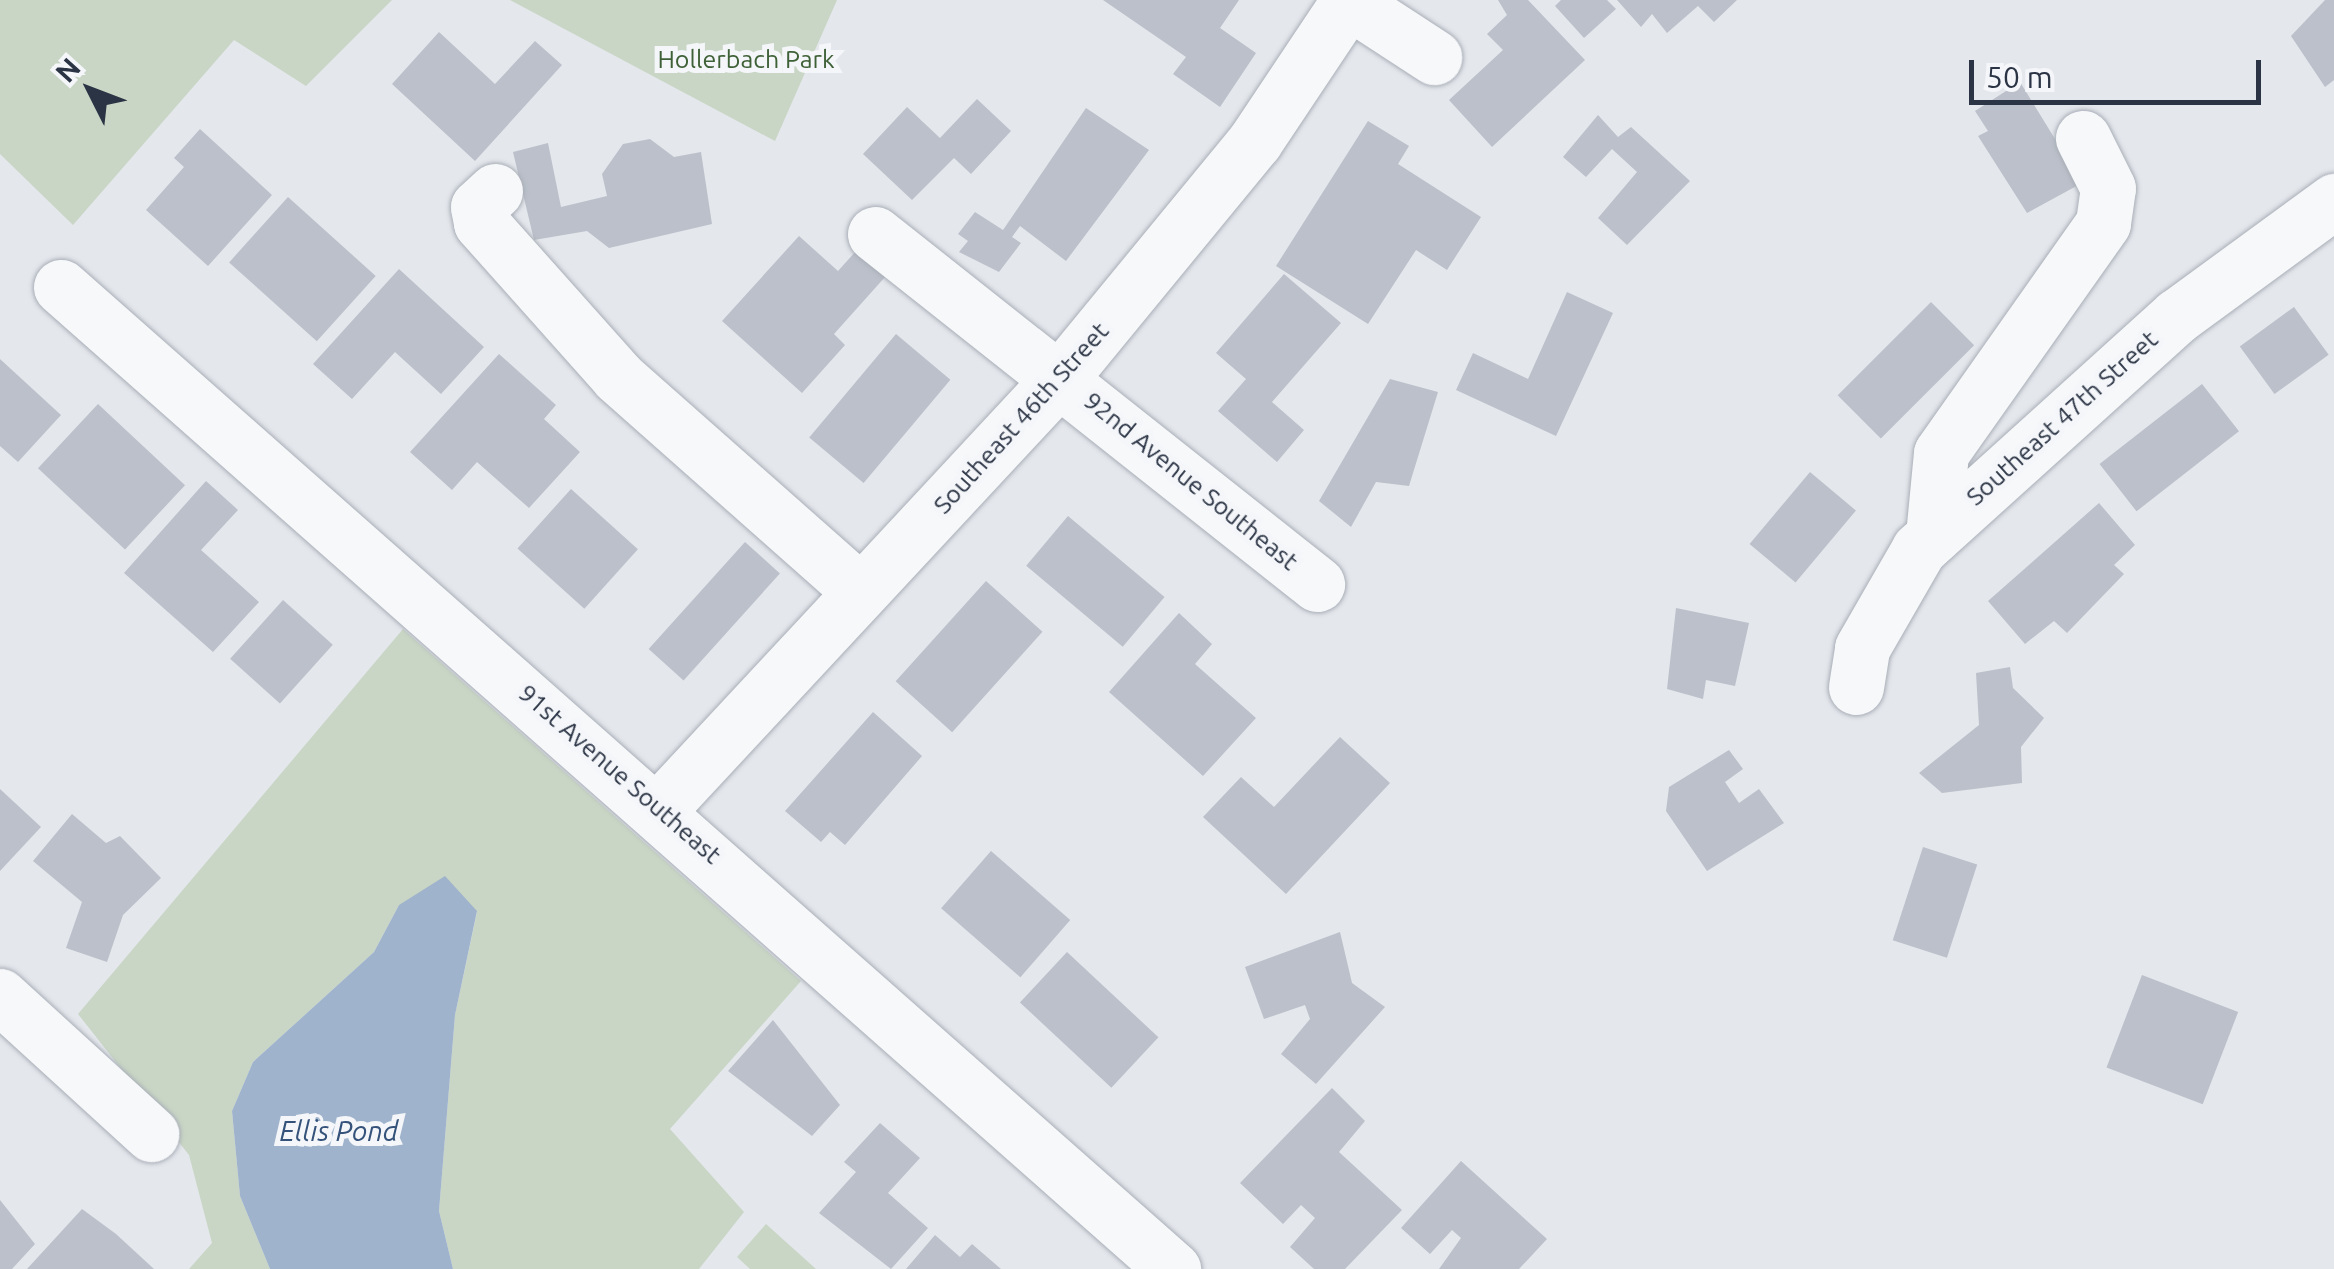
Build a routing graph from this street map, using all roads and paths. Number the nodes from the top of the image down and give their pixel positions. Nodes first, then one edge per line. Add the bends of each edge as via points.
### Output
1 (1349, 1) edge
2 (1434, 58) dead end
3 (2082, 138) dead end
4 (495, 191) dead end
5 (2334, 200) edge
6 (875, 234) dead end
7 (61, 286) dead end
8 (1062, 376) junction
9 (1933, 536) junction
10 (1317, 584) dead end
11 (861, 592) junction
12 (1856, 687) dead end
13 (660, 808) junction
14 (0, 996) edge
15 (151, 1134) dead end
16 (1174, 1269) edge

1 - 2 street
1 - 8 street, Southeast 46th Street via 1255,141
3 - 9 street via 2108,188 2103,223 1940,453
4 - 11 street via 478,207 480,223 618,377
5 - 9 street, Southeast 47th Street via 2177,316
6 - 8 street, 92nd Avenue Southeast via 1034,366
7 - 13 street, 91st Avenue Southeast
8 - 10 street, 92nd Avenue Southeast
8 - 11 street, Southeast 46th Street
9 - 12 street, Southeast 47th Street via 1882,608
11 - 13 street, Southeast 46th Street
13 - 16 street, 91st Avenue Southeast
14 - 15 street

